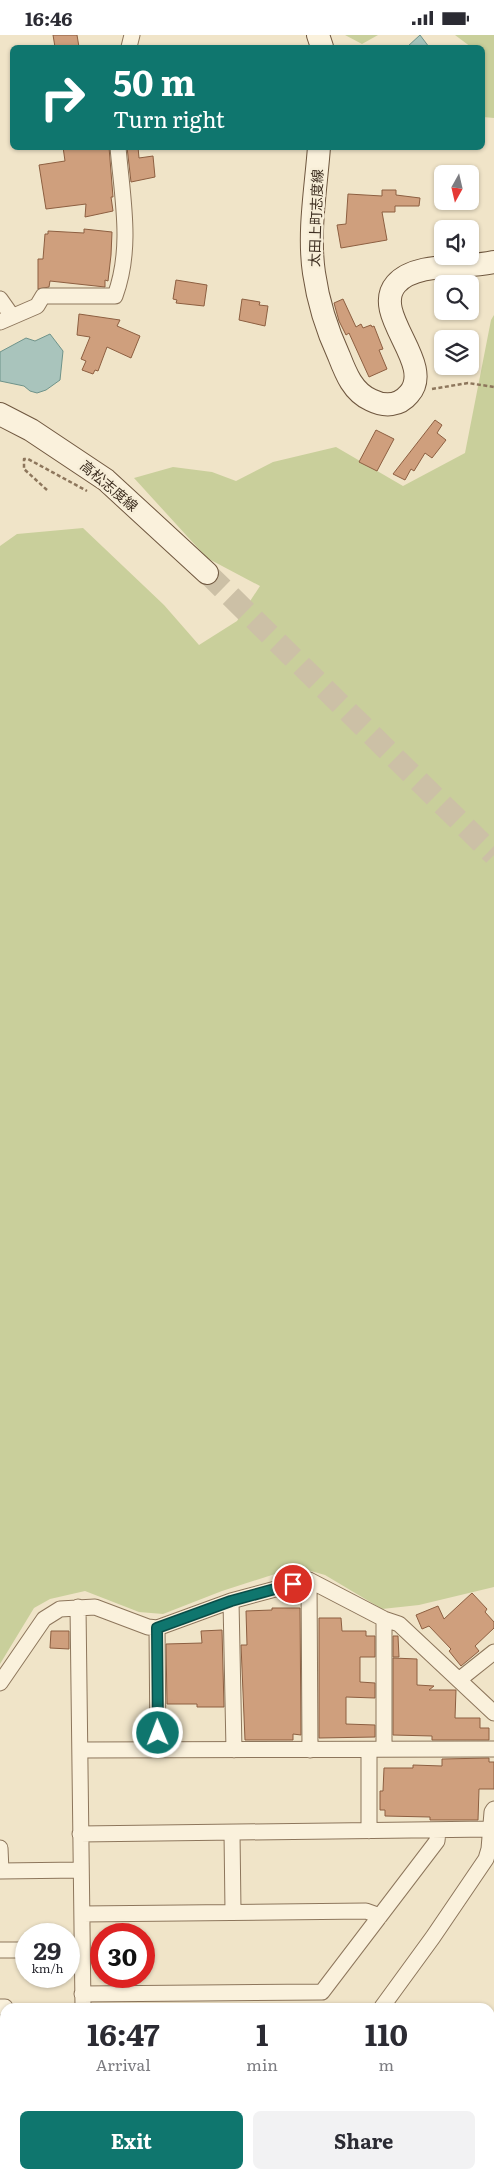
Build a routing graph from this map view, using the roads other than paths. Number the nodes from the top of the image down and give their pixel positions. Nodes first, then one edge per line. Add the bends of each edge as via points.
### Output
1 (118, 150) edge
2 (319, 150) edge
3 (494, 262) edge
4 (0, 299) edge
5 (6, 319) edge
6 (0, 414) edge
7 (207, 573) tunnel mouth
8 (309, 1580) junction
9 (231, 1601) junction
10 (78, 1607) junction
11 (384, 1619) junction
12 (157, 1628) junction
13 (494, 1652) edge
14 (460, 1679) junction
15 (0, 1683) edge
16 (494, 1713) edge
17 (494, 1749) edge
18 (80, 1750) junction
19 (158, 1750) junction
20 (234, 1750) junction
21 (310, 1750) junction
22 (377, 1750) junction
23 (494, 1809) edge
24 (490, 1829) junction
25 (369, 1831) junction
26 (438, 1831) junction
27 (232, 1833) junction
28 (80, 1834) junction
29 (0, 1848) edge
30 (81, 1870) junction
31 (0, 1871) edge
32 (233, 1911) junction
33 (82, 1914) junction
34 (380, 1916) junction
35 (80, 1924) edge
36 (15, 1949) edge
37 (0, 1950) edge
38 (80, 1986) edge
39 (82, 2001) edge
40 (385, 2003) edge

1 - 5 street via 125,203 125,257 115,296 43,296 37,307
2 - 3 main road, 太田上町志度線 via 313,224 314,272 333,344 348,380 362,396 388,405 400,402 411,393 416,377 392,314 389,299 395,285 409,274 422,270
4 - 5 street
6 - 7 main road, 高松志度線 via 106,480
8 - 9 street
8 - 11 street
8 - 21 street
9 - 12 street
9 - 20 street
10 - 12 street via 95,1607
10 - 15 street via 60,1609 44,1619
10 - 18 street
11 - 14 street via 399,1624
11 - 22 street
12 - 19 street
13 - 14 street
14 - 16 street
17 - 22 street
18 - 19 street
18 - 28 street
19 - 20 street
20 - 21 street
21 - 22 street
22 - 25 street
23 - 24 street
24 - 26 street
24 - 40 street via 486,1859
25 - 26 street
25 - 27 street
26 - 34 street via 437,1841
27 - 28 street
27 - 32 street
28 - 30 street
29 - 31 street
30 - 31 street
30 - 33 street
32 - 33 street
32 - 34 street via 366,1911
33 - 35 street
34 - 39 street via 322,1992
36 - 37 street
38 - 39 street

